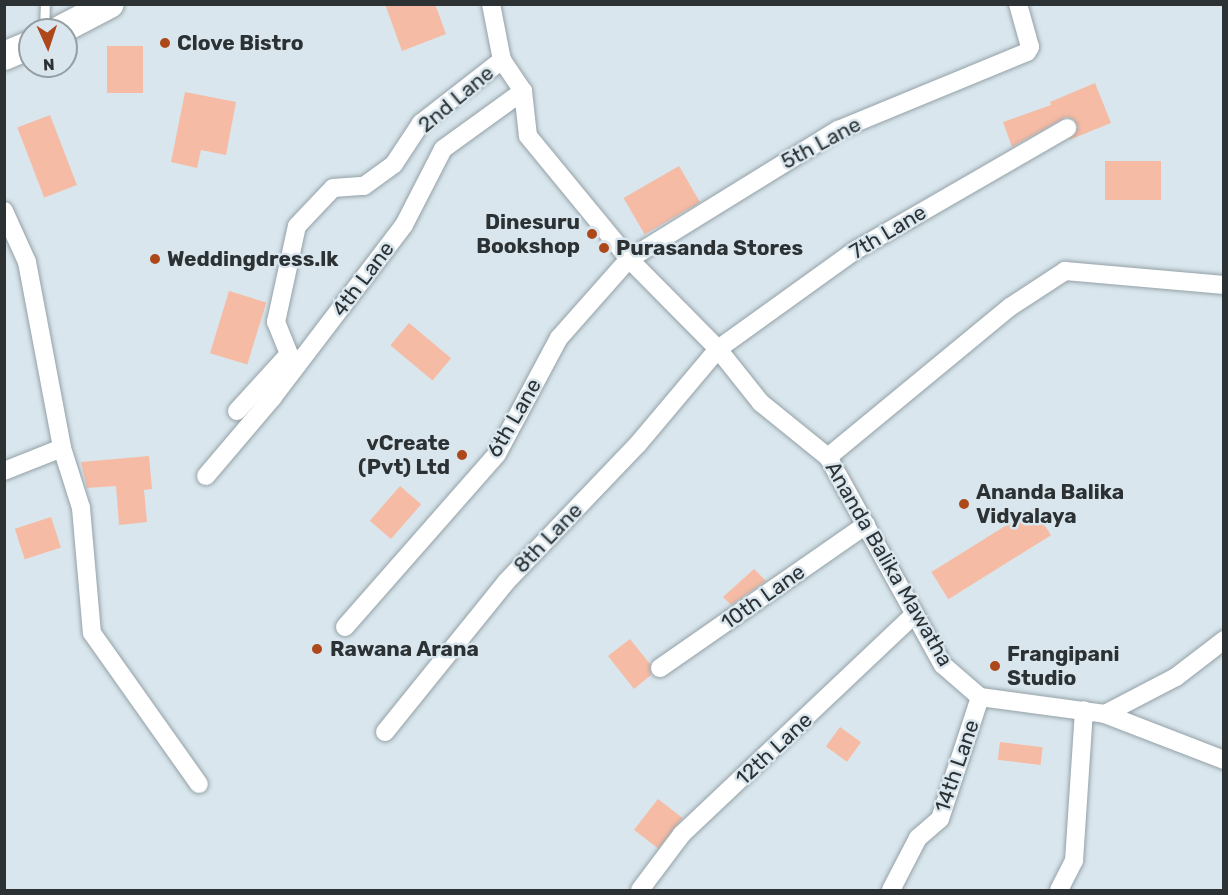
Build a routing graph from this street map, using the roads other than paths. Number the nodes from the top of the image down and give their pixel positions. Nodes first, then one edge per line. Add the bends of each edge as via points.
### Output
1 (110, 4) edge
2 (491, 4) edge
3 (1018, 4) edge
4 (78, 21) edge
5 (18, 50) edge
6 (4, 56) edge
7 (502, 60) junction
8 (523, 91) junction
9 (1067, 128) dead end
10 (4, 212) edge
11 (629, 259) junction
12 (1224, 285) edge
13 (718, 349) junction
14 (237, 411) dead end
15 (62, 448) junction
16 (828, 457) junction
17 (4, 471) edge
18 (206, 476) dead end
19 (866, 525) junction
20 (915, 614) junction
21 (345, 627) dead end
22 (1224, 640) edge
23 (660, 668) dead end
24 (981, 697) junction
25 (1084, 710) junction
26 (1105, 714) junction
27 (385, 732) dead end
28 (1224, 760) edge
29 (199, 784) dead end
30 (640, 891) edge
31 (891, 891) edge
32 (1059, 891) edge

1 - 4 main road
2 - 7 street, Ananda Balika Mawatha
3 - 11 street, 5th Lane via 1030,47 1027,52 838,130
5 - 6 main road
7 - 8 street, Ananda Balika Mawatha
7 - 14 street, 2nd Lane via 421,123 394,164 364,186 333,188 297,226 276,322 289,354
8 - 11 street, Ananda Balika Mawatha via 528,136
8 - 18 street, 4th Lane via 442,149 404,225 273,397
9 - 13 street, 7th Lane via 856,250
10 - 15 street via 27,262
11 - 13 street, Ananda Balika Mawatha
11 - 21 street, 6th Lane via 559,338 497,454
12 - 16 street via 1065,271 1010,307
13 - 16 street, Ananda Balika Mawatha via 761,403
13 - 27 street, 8th Lane via 638,444 506,582
15 - 17 street
15 - 29 street via 81,508 92,633
16 - 19 street, Ananda Balika Mawatha
19 - 20 street, Ananda Balika Mawatha
19 - 23 street, 10th Lane
20 - 24 street, Ananda Balika Mawatha via 944,665
20 - 30 street, 12th Lane via 682,834
22 - 26 street via 1176,677
24 - 25 street
24 - 31 street, 14th Lane via 940,819 918,838
25 - 26 street
25 - 32 street via 1074,861
26 - 28 street

